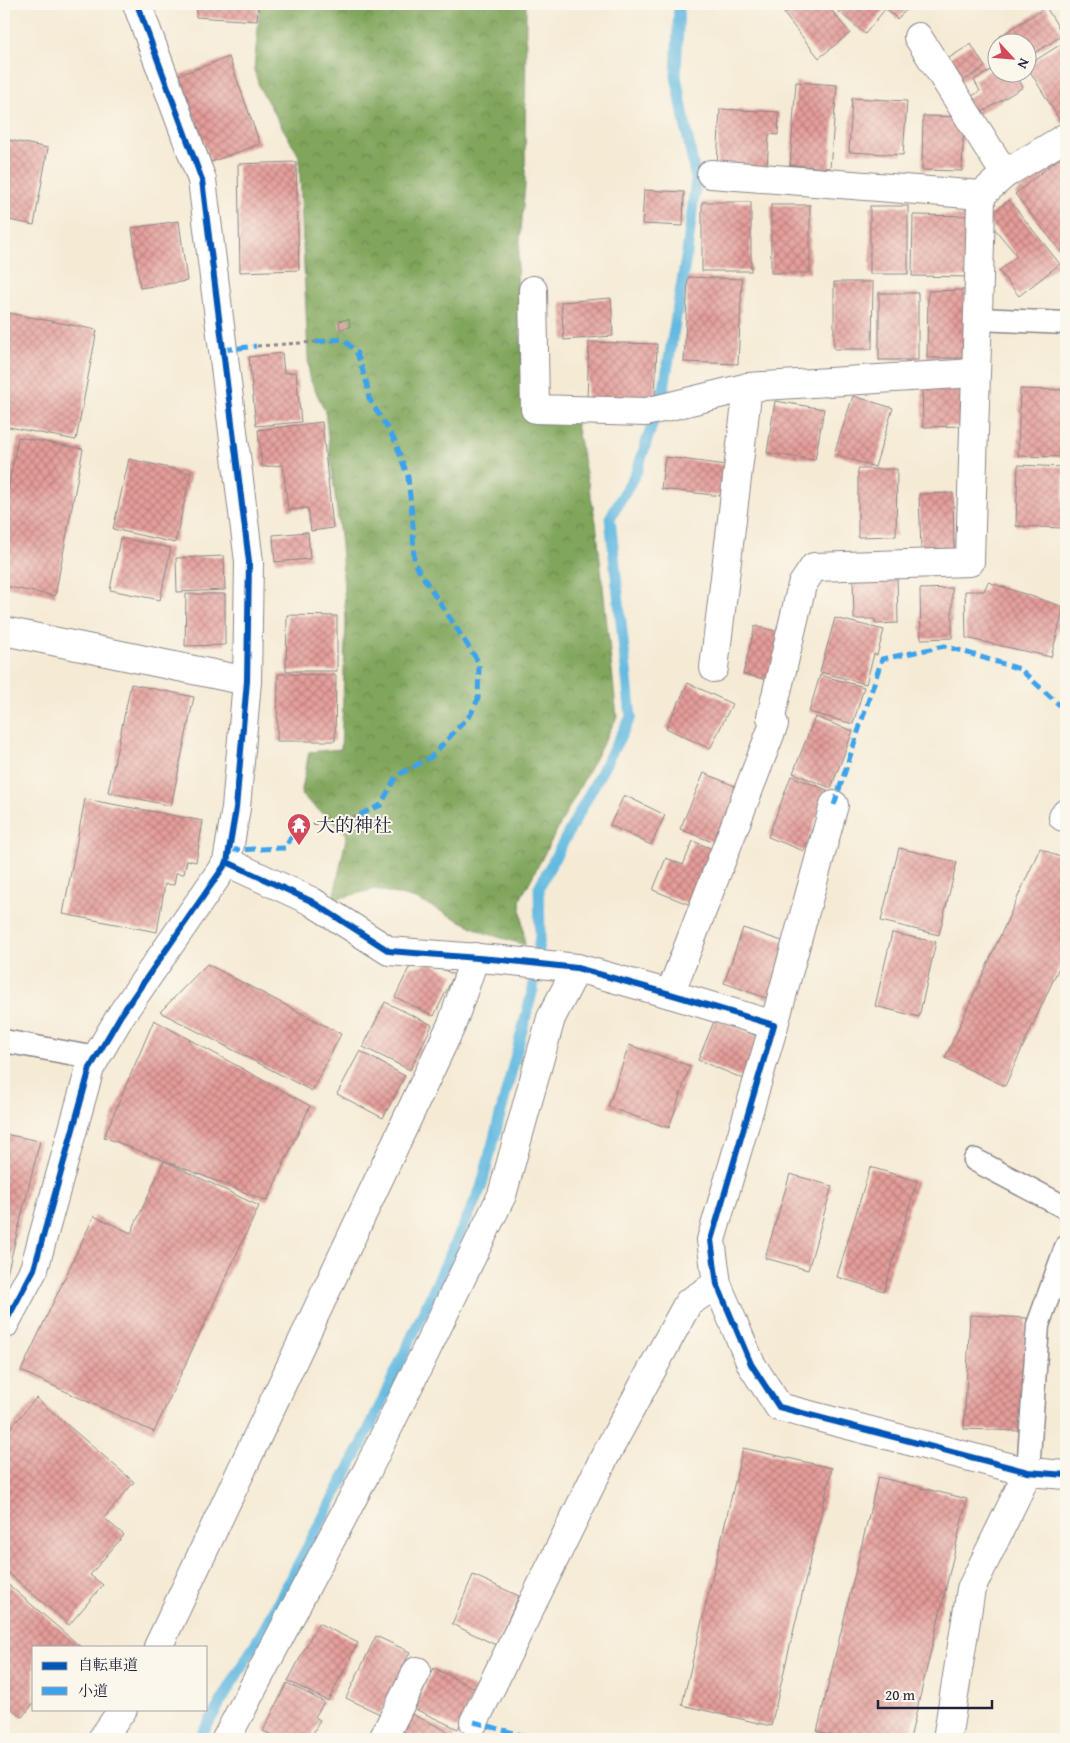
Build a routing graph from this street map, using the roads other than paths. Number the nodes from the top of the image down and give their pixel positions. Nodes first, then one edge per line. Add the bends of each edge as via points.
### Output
1 (137, 4) edge
2 (918, 37) dead end
3 (1066, 137) edge
4 (711, 174) dead end
5 (1005, 174) junction
6 (981, 195) junction
7 (533, 290) dead end
8 (979, 319) junction
9 (1066, 323) edge
10 (975, 373) junction
11 (748, 387) junction
12 (4, 631) edge
13 (714, 668) dead end
14 (247, 681) junction
15 (834, 805) dead end
16 (227, 862) junction
17 (475, 957) junction
18 (577, 968) junction
19 (670, 994) junction
20 (774, 1025) junction
21 (4, 1041) edge
22 (96, 1058) junction
23 (975, 1160) dead end
24 (1066, 1208) edge
25 (1066, 1247) edge
26 (717, 1284) junction
27 (4, 1325) edge
28 (1028, 1472) junction
29 (1066, 1475) edge
30 (158, 1646) edge
31 (418, 1671) dead end
32 (122, 1710) edge
33 (474, 1722) dead end
34 (102, 1739) edge
35 (226, 1739) edge
36 (382, 1739) edge
37 (947, 1739) edge

1 - 14 street via 202,180 249,562
2 - 5 street
3 - 5 street
4 - 6 street
5 - 6 street
6 - 8 street
7 - 11 street via 535,409 659,409
8 - 9 lane
8 - 10 street
10 - 11 street
10 - 19 street via 970,562 814,567 802,585 771,717 774,724
11 - 13 street
12 - 14 street
14 - 16 street via 236,808
15 - 20 street
16 - 17 street via 310,901 389,951
16 - 22 street via 121,1015
17 - 18 street
17 - 30 street via 452,1024
18 - 19 street
18 - 35 street via 551,1018 502,1196 368,1469
19 - 20 street
20 - 26 street via 711,1240
21 - 22 lane
22 - 27 street via 90,1068 34,1269
23 - 24 lane
25 - 28 lane via 1038,1325
26 - 28 street via 752,1364 779,1407
26 - 33 street via 688,1303 604,1458
28 - 29 street
28 - 37 street via 971,1589
31 - 36 street
32 - 34 street

